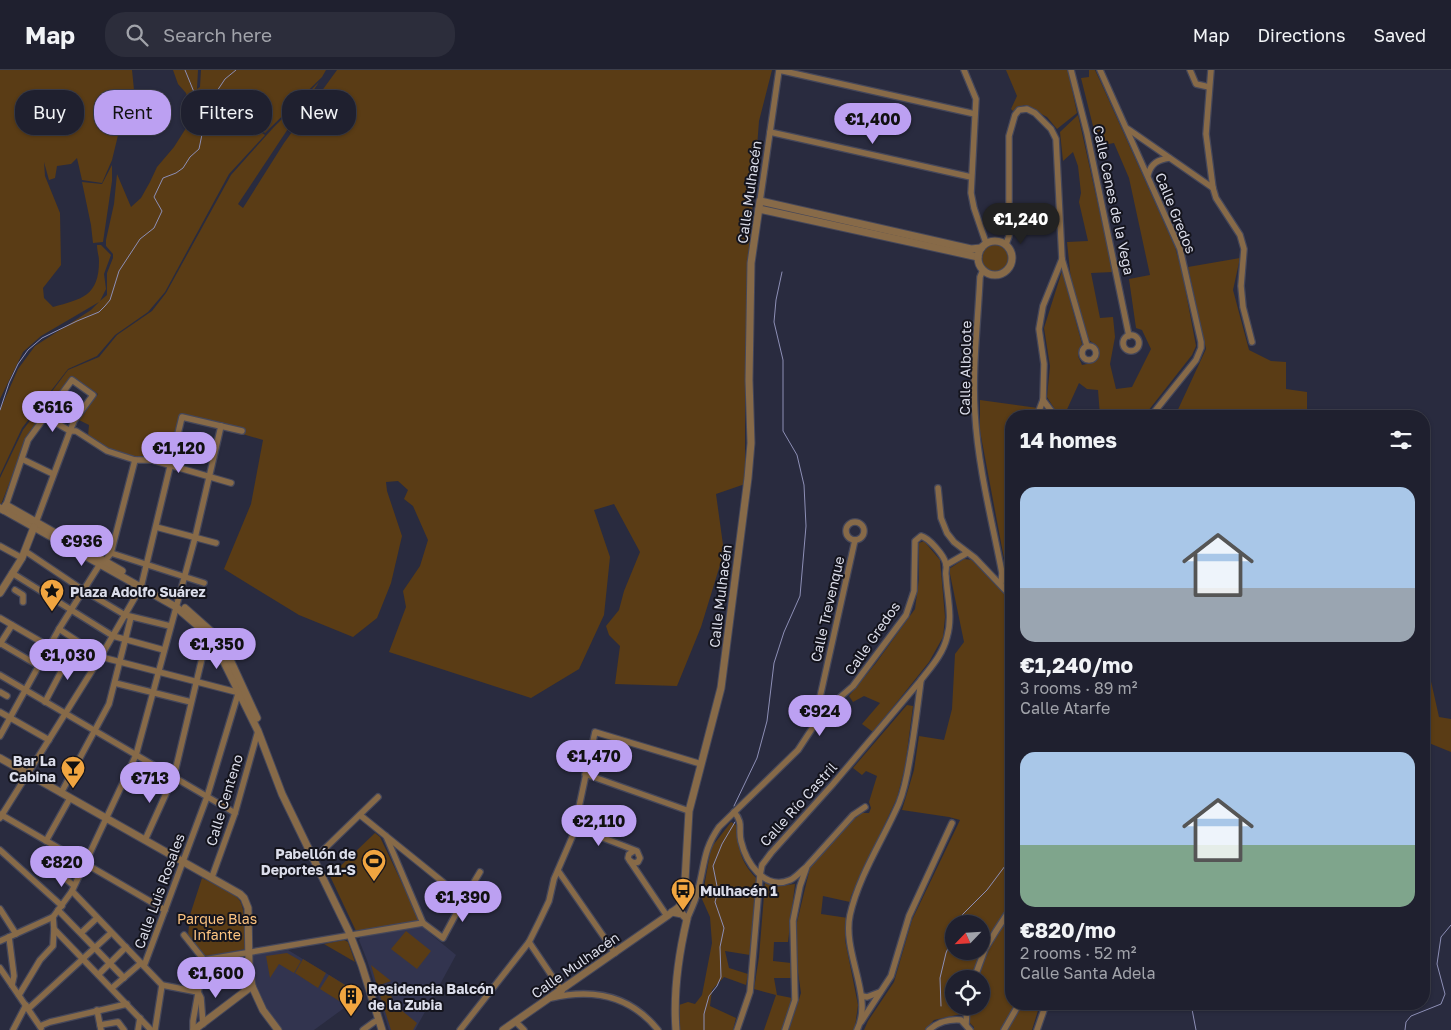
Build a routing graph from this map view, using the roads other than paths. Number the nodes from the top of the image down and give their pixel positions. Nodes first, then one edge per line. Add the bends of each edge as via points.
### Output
1 (779, 70) edge
2 (964, 70) edge
3 (1070, 70) edge
4 (1100, 70) edge
5 (1190, 70) edge
6 (1211, 70) edge
7 (1209, 87) junction
8 (975, 114) junction
9 (1127, 127) junction
10 (770, 132) junction
11 (1169, 158) junction
12 (1148, 175) junction
13 (971, 177) junction
14 (1213, 188) junction
15 (760, 205) junction
16 (913, 239) junction
17 (1006, 244) junction
18 (984, 246) junction
19 (978, 257) junction
20 (1062, 259) junction
21 (982, 270) junction
22 (1129, 336) dead end
23 (1252, 342) dead end
24 (1087, 346) dead end
25 (1043, 400) junction
26 (1040, 410) edge
27 (1050, 410) edge
28 (1155, 410) edge
29 (46, 417) junction
30 (221, 426) junction
31 (70, 431) junction
32 (242, 431) dead end
33 (22, 460) junction
34 (135, 460) junction
35 (170, 467) junction
36 (53, 474) junction
37 (209, 478) junction
38 (231, 483) dead end
39 (938, 488) dead end
40 (2, 510) edge
41 (35, 524) junction
42 (156, 527) junction
43 (195, 538) junction
44 (856, 540) dead end
45 (216, 543) dead end
46 (0, 546) edge
47 (112, 553) junction
48 (967, 553) junction
49 (23, 555) junction
50 (102, 563) junction
51 (146, 565) junction
52 (946, 565) junction
53 (12, 573) junction
54 (184, 577) junction
55 (204, 583) dead end
56 (1001, 584) junction
57 (141, 585) junction
58 (10, 587) junction
59 (1005, 589) edge
60 (82, 590) junction
61 (0, 593) edge
62 (23, 602) dead end
63 (177, 605) junction
64 (70, 610) junction
65 (128, 616) junction
66 (0, 618) edge
67 (12, 624) junction
68 (170, 626) junction
69 (58, 629) junction
70 (208, 633) junction
71 (113, 636) junction
72 (126, 639) junction
73 (0, 644) edge
74 (51, 646) junction
75 (164, 650) junction
76 (74, 651) junction
77 (100, 658) junction
78 (120, 663) junction
79 (39, 666) junction
80 (158, 673) junction
81 (0, 675) edge
82 (921, 680) junction
83 (115, 683) junction
84 (196, 683) junction
85 (25, 690) junction
86 (0, 692) edge
87 (153, 692) junction
88 (239, 693) junction
89 (908, 695) junction
90 (6, 696) dead end
91 (919, 700) junction
92 (45, 702) junction
93 (191, 702) junction
94 (0, 712) edge
95 (823, 712) junction
96 (64, 714) junction
97 (10, 718) junction
98 (94, 731) junction
99 (258, 731) junction
100 (0, 736) edge
101 (49, 740) junction
102 (264, 746) junction
103 (136, 755) junction
104 (0, 758) edge
105 (701, 764) junction
106 (585, 774) junction
107 (28, 775) junction
108 (174, 776) junction
109 (61, 793) junction
110 (207, 797) junction
111 (378, 797) dead end
112 (70, 798) junction
113 (865, 807) dead end
114 (689, 811) junction
115 (734, 812) junction
116 (235, 813) junction
117 (360, 815) junction
118 (0, 816) edge
119 (105, 818) junction
120 (952, 823) dead end
121 (574, 827) junction
122 (386, 836) junction
123 (145, 840) junction
124 (46, 841) junction
125 (0, 850) edge
126 (634, 851) junction
127 (38, 859) dead end
128 (314, 859) junction
129 (184, 861) junction
130 (630, 862) junction
131 (84, 863) junction
132 (807, 866) junction
133 (480, 872) dead end
134 (558, 872) junction
135 (760, 875) junction
136 (212, 877) junction
137 (792, 879) junction
138 (800, 886) junction
139 (72, 888) junction
140 (464, 899) junction
141 (60, 908) junction
142 (0, 909) edge
143 (165, 910) junction
144 (670, 914) junction
145 (53, 917) junction
146 (1005, 917) edge
147 (97, 918) junction
148 (687, 919) junction
149 (424, 923) junction
150 (54, 929) junction
151 (111, 932) junction
152 (81, 933) junction
153 (16, 934) junction
154 (184, 935) dead end
155 (351, 936) junction
156 (9, 937) junction
157 (0, 941) edge
158 (529, 942) junction
159 (126, 947) junction
160 (95, 948) junction
161 (249, 953) junction
162 (615, 953) junction
163 (84, 958) junction
164 (204, 960) junction
165 (110, 963) junction
166 (143, 964) junction
167 (0, 968) edge
168 (977, 970) edge
169 (99, 974) junction
170 (124, 978) junction
171 (12, 985) junction
172 (162, 985) junction
173 (252, 986) junction
174 (112, 988) junction
175 (562, 990) junction
176 (198, 992) junction
177 (882, 992) junction
178 (19, 995) junction
179 (862, 996) junction
180 (551, 998) junction
181 (127, 1004) junction
182 (27, 1007) junction
183 (97, 1010) junction
184 (1016, 1010) edge
185 (1044, 1010) edge
186 (965, 1015) edge
187 (140, 1018) junction
188 (379, 1020) junction
189 (462, 1020) dead end
190 (516, 1022) junction
191 (963, 1022) junction
192 (203, 1024) junction
193 (860, 1024) junction
194 (100, 1027) edge
195 (41, 1028) edge
196 (13, 1030) edge
197 (124, 1030) edge
198 (138, 1030) edge
199 (153, 1030) edge
200 (193, 1030) edge
201 (278, 1030) edge
202 (363, 1030) edge
203 (382, 1030) edge
204 (460, 1030) edge
205 (503, 1030) edge
206 (524, 1030) edge
207 (658, 1030) edge
208 (676, 1030) edge
209 (736, 1030) edge
210 (785, 1030) edge
211 (857, 1030) edge
212 (929, 1030) edge
213 (970, 1030) edge
214 (1004, 1030) edge
215 (1037, 1030) edge

1 - 8 street
1 - 10 street, Calle Mulhacén
2 - 8 street via 976,99
3 - 22 street, Calle Cenes de la Vega via 1087,133
4 - 9 street, Calle Gredos
5 - 7 street via 1196,84
6 - 7 street
7 - 14 street via 1206,134
8 - 13 street
9 - 11 street
9 - 12 street, Calle Gredos
10 - 13 street
10 - 15 street, Calle Mulhacén
11 - 12 street via 1154,164
11 - 14 street
12 - 28 street, Calle Gredos via 1180,249 1201,342 1196,360
13 - 18 street via 971,193
14 - 23 street via 1240,235 1244,249 1241,286
15 - 16 street
15 - 105 street, Calle Mulhacén via 751,263 751,443 748,478 722,680
16 - 18 street via 971,249
16 - 19 street
17 - 18 street via 996,240
17 - 20 street via 1009,236 1009,136 1015,115 1019,110 1027,109 1035,112 1056,139
17 - 21 street via 1012,253 1009,270 998,275
18 - 19 street
19 - 21 street
20 - 24 street
20 - 25 street via 1043,306 1039,329 1044,364
21 - 56 street, Calle Albolote via 975,415 1002,573
25 - 26 street
25 - 27 street
29 - 31 street
29 - 31 street via 72,380 93,395 74,420
29 - 33 street via 28,440
30 - 32 street
30 - 35 street via 182,417
30 - 37 street
31 - 34 street via 76,430 107,451
31 - 36 street
33 - 36 street
33 - 40 street
34 - 35 street via 152,460
34 - 47 street
35 - 37 street
35 - 42 street
36 - 41 street
37 - 38 street
37 - 43 street
39 - 48 street via 944,527
40 - 41 street
41 - 49 street
41 - 50 street
42 - 43 street
42 - 51 street
43 - 45 street
43 - 54 street
44 - 95 street, Calle Trevenque via 820,698
46 - 49 street
47 - 50 street
47 - 51 street
48 - 52 street
48 - 56 street
49 - 53 street
49 - 60 street
50 - 57 street
50 - 60 street
51 - 54 street
51 - 57 street
52 - 82 street, Calle Río Castril via 950,612 947,638
52 - 95 street, Calle Gredos via 925,537 918,537 915,541 914,591 906,615 853,686
53 - 58 street
53 - 64 street
54 - 55 street
54 - 63 street
56 - 59 street
57 - 63 street
57 - 65 street
58 - 61 street
58 - 62 street via 23,595
60 - 64 street
60 - 65 street
63 - 68 street
63 - 70 street
63 - 102 street via 193,614 221,640 259,723
64 - 69 street
64 - 71 street
65 - 68 street
65 - 71 street
65 - 72 street
66 - 67 street
67 - 73 street
67 - 74 street
68 - 75 street
69 - 74 street
69 - 76 street via 82,644
70 - 84 street
70 - 88 street
71 - 72 street
71 - 77 street
72 - 75 street
72 - 78 street
73 - 79 street
74 - 76 street
74 - 79 street
75 - 80 street
76 - 77 street
76 - 92 street
77 - 78 street
77 - 96 street
78 - 80 street
78 - 83 street
79 - 85 street
80 - 84 street
80 - 87 street
81 - 85 street
82 - 89 street, Calle Río Castril
82 - 91 street
83 - 87 street
83 - 98 street via 109,704
84 - 88 street
84 - 93 street
85 - 92 street
85 - 97 street
86 - 90 street
87 - 93 street
87 - 103 street
88 - 99 street
88 - 110 street, Calle Luis Rosales
89 - 91 street via 912,694
89 - 135 street, Calle Río Castril via 771,853 762,865
91 - 179 street via 906,782 850,914 848,932
92 - 96 street
93 - 108 street
94 - 97 street
95 - 115 street, Calle Gredos via 798,750
96 - 98 street
96 - 101 street
97 - 100 street
97 - 101 street
98 - 103 street
98 - 109 street
99 - 102 street
99 - 116 street, Calle Centeno
101 - 107 street
102 - 128 street via 282,794
103 - 108 street
103 - 119 street
104 - 107 street
105 - 106 street via 595,732
105 - 114 street, Calle Mulhacén
106 - 114 street
106 - 121 street
107 - 109 street
107 - 118 street
108 - 110 street
108 - 123 street
109 - 112 street
110 - 116 street
110 - 129 street, Calle Luis Rosales
111 - 117 street
112 - 119 street
112 - 124 street
113 - 132 street via 852,815
114 - 144 street, Calle Mulhacén via 684,898
115 - 135 street via 741,824 744,852
115 - 148 street, Calle Gredos via 719,827 705,852 698,891
116 - 136 street, Calle Centeno
117 - 122 street
117 - 128 street
118 - 124 street
119 - 123 street
119 - 131 street
120 - 177 street via 909,916 891,976
121 - 126 street
121 - 134 street
122 - 140 street
122 - 149 street
123 - 129 street
124 - 131 street
125 - 141 street
126 - 130 street via 628,856
126 - 130 street via 640,858 636,863
127 - 139 street via 55,870
128 - 155 street
129 - 136 street
129 - 143 street, Calle Luis Rosales
130 - 144 street
131 - 139 street
131 - 143 street
132 - 137 street
132 - 138 street
133 - 140 street
134 - 158 street via 549,901
134 - 162 street
135 - 137 street via 780,883
135 - 209 street, Calle Río Castril via 750,992
136 - 161 street via 244,898 248,908
137 - 138 street via 797,880
138 - 210 street via 793,921 795,1000
139 - 141 street
139 - 147 street
140 - 149 street via 443,938
141 - 145 street
141 - 152 street
142 - 153 street
143 - 166 street, Calle Luis Rosales
144 - 148 street via 682,914
144 - 162 street, Calle Mulhacén
145 - 150 street
145 - 153 street
146 - 168 street via 985,949
147 - 151 street
147 - 152 street
148 - 208 street, Calle Gredos via 675,983
149 - 155 street
150 - 163 street
150 - 178 street via 53,946 40,960
151 - 159 street
151 - 160 street
152 - 160 street
153 - 156 street
154 - 164 street
155 - 161 street
155 - 188 street
156 - 157 street
156 - 171 street via 14,976
158 - 175 street
158 - 204 street
159 - 165 street
159 - 166 street
160 - 163 street
160 - 165 street
161 - 164 street
161 - 173 street
162 - 175 street, Calle Mulhacén
163 - 169 street
163 - 182 street
164 - 176 street
165 - 169 street
165 - 170 street
166 - 170 street
166 - 172 street
167 - 171 street
169 - 174 street
170 - 174 street
171 - 178 street
172 - 176 street
172 - 199 street
173 - 192 street
173 - 201 street via 263,1010
174 - 181 street
175 - 180 street, Calle Mulhacén
176 - 192 street
176 - 200 street
177 - 179 street
177 - 193 street
178 - 182 street
179 - 193 street
180 - 190 street, Calle Mulhacén
180 - 207 street via 596,994 618,999 643,1014
181 - 183 street
181 - 187 street
182 - 195 street
182 - 196 street
183 - 194 street
183 - 195 street via 50,1022
184 - 214 street
185 - 215 street
186 - 191 street
187 - 198 street
187 - 199 street
188 - 202 street
188 - 203 street
189 - 204 street
190 - 205 street, Calle Mulhacén
190 - 206 street
191 - 212 street via 946,1020
191 - 213 street
192 - 200 street
193 - 211 street
194 - 197 street via 118,1022

